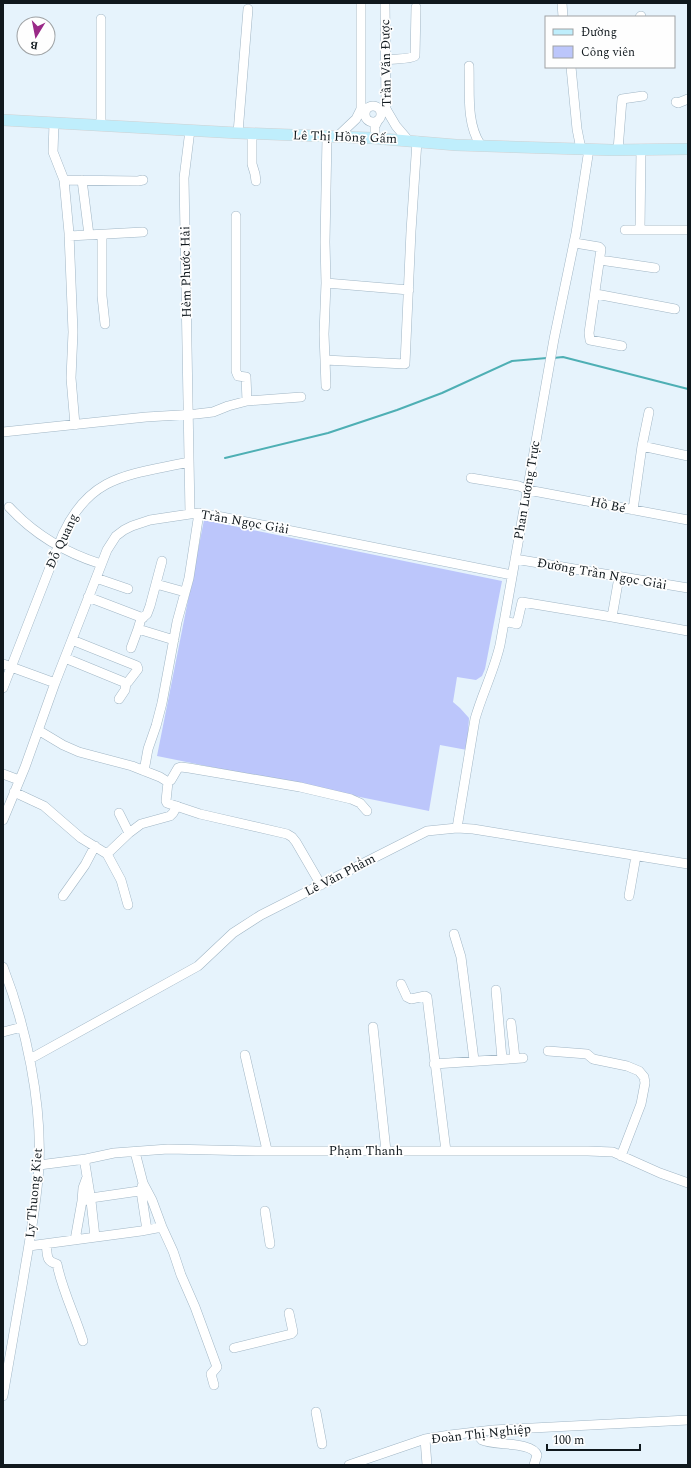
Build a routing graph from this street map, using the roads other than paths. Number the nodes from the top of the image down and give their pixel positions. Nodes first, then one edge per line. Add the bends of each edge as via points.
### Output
1 (361, 3) edge
2 (385, 3) edge
3 (562, 3) edge
4 (416, 7) dead end
5 (248, 9) dead end
6 (563, 16) edge
7 (101, 19) dead end
8 (385, 60) junction
9 (469, 66) dead end
10 (571, 68) edge
11 (643, 96) dead end
12 (688, 99) edge
13 (676, 102) dead end
14 (373, 113) junction
15 (3, 120) edge
16 (54, 123) junction
17 (101, 124) junction
18 (190, 130) junction
19 (238, 133) junction
20 (252, 133) junction
21 (332, 137) junction
22 (374, 138) junction
23 (413, 141) junction
24 (480, 144) junction
25 (585, 149) junction
26 (641, 149) junction
27 (688, 149) edge
28 (618, 150) junction
29 (64, 180) junction
30 (82, 180) junction
31 (143, 180) dead end
32 (256, 181) dead end
33 (236, 216) dead end
34 (640, 229) junction
35 (625, 230) dead end
36 (688, 230) edge
37 (144, 232) dead end
38 (89, 235) junction
39 (102, 235) junction
40 (69, 236) junction
41 (575, 243) junction
42 (600, 260) junction
43 (655, 268) dead end
44 (326, 284) junction
45 (409, 290) junction
46 (596, 294) junction
47 (675, 309) dead end
48 (104, 324) dead end
49 (622, 346) dead end
50 (325, 360) junction
51 (326, 386) dead end
52 (301, 397) dead end
53 (247, 401) junction
54 (649, 412) dead end
55 (188, 414) junction
56 (75, 425) junction
57 (3, 432) edge
58 (642, 446) junction
59 (688, 456) edge
60 (189, 462) junction
61 (470, 478) dead end
62 (528, 490) junction
63 (9, 507) dead end
64 (633, 510) junction
65 (195, 513) junction
66 (688, 520) edge
67 (58, 546) junction
68 (515, 559) junction
69 (162, 561) dead end
70 (101, 564) junction
71 (512, 575) junction
72 (619, 577) junction
73 (96, 578) junction
74 (156, 584) junction
75 (688, 588) edge
76 (128, 589) dead end
77 (185, 592) junction
78 (88, 597) junction
79 (612, 616) junction
80 (143, 618) junction
81 (504, 621) junction
82 (138, 629) junction
83 (688, 632) edge
84 (72, 640) junction
85 (174, 640) junction
86 (131, 648) dead end
87 (65, 658) junction
88 (7, 665) edge
89 (56, 683) junction
90 (126, 683) junction
91 (3, 688) edge
92 (119, 700) dead end
93 (38, 730) junction
94 (144, 771) junction
95 (3, 774) edge
96 (19, 780) junction
97 (168, 782) junction
98 (14, 792) junction
99 (176, 806) junction
100 (367, 811) dead end
101 (119, 813) dead end
102 (3, 820) edge
103 (457, 828) junction
104 (129, 833) junction
105 (95, 846) junction
106 (107, 854) junction
107 (636, 856) junction
108 (688, 864) edge
109 (321, 885) junction
110 (63, 896) dead end
111 (628, 896) dead end
112 (128, 905) dead end
113 (454, 934) dead end
114 (3, 967) edge
115 (400, 984) dead end
116 (496, 990) dead end
117 (511, 1023) dead end
118 (22, 1027) junction
119 (373, 1027) dead end
120 (3, 1032) edge
121 (548, 1051) dead end
122 (245, 1055) dead end
123 (30, 1059) junction
124 (502, 1059) junction
125 (474, 1060) junction
126 (434, 1064) junction
127 (267, 1150) junction
128 (386, 1151) junction
129 (446, 1151) junction
130 (135, 1152) junction
131 (622, 1156) junction
132 (86, 1159) junction
133 (39, 1165) junction
134 (87, 1177) junction
135 (688, 1183) edge
136 (143, 1188) junction
137 (91, 1199) junction
138 (82, 1201) junction
139 (265, 1211) dead end
140 (162, 1227) junction
141 (147, 1230) junction
142 (95, 1237) junction
143 (75, 1240) junction
144 (46, 1244) junction
145 (270, 1244) dead end
146 (29, 1246) junction
147 (290, 1313) dead end
148 (83, 1341) dead end
149 (234, 1348) dead end
150 (214, 1385) dead end
151 (3, 1396) edge
152 (316, 1412) dead end
153 (688, 1420) edge
154 (476, 1432) junction
155 (425, 1440) junction
156 (322, 1444) dead end
157 (376, 1455) junction
158 (349, 1465) edge
159 (377, 1465) edge
160 (427, 1465) edge
161 (534, 1465) edge

1 - 14 street, Trần Văn Được via 361,96
2 - 8 street, Trần Văn Được
3 - 6 street
4 - 8 street via 415,56
5 - 19 street
7 - 17 street
8 - 14 street, Trần Văn Được via 385,98
9 - 24 street via 472,124
10 - 25 street via 577,130
11 - 28 street via 622,99
12 - 13 street
14 - 21 street, Trần Văn Được via 356,119
14 - 22 street
14 - 23 street, Trần Văn Được via 396,126
15 - 16 main road, Lê Thị Hồng Gấm
16 - 17 main road, Lê Thị Hồng Gấm
16 - 29 street via 53,152
17 - 18 main road, Lê Thị Hồng Gấm
18 - 19 main road, Lê Thị Hồng Gấm
18 - 55 street, Hẻm Phước Hải via 184,178
19 - 20 main road, Lê Thị Hồng Gấm
20 - 21 main road, Lê Thị Hồng Gấm
20 - 32 street via 251,158
21 - 22 main road, Lê Thị Hồng Gấm
21 - 44 street via 325,242
22 - 23 main road, Lê Thị Hồng Gấm
23 - 24 main road, Lê Thị Hồng Gấm via 456,145
23 - 45 street
24 - 25 main road, Lê Thị Hồng Gấm
25 - 28 main road, Lê Thị Hồng Gấm
25 - 41 street, Phan Lương Trực
26 - 27 main road, Lê Thị Hồng Gấm
26 - 28 main road, Lê Thị Hồng Gấm
26 - 34 street
29 - 30 street
29 - 40 street
30 - 31 street
30 - 38 street
33 - 53 street via 236,371 238,376 246,377
34 - 35 street
34 - 36 street
37 - 39 street
38 - 39 street
38 - 40 street
39 - 48 street
40 - 56 street via 73,332 71,378
41 - 42 street via 600,247
41 - 62 street, Phan Lương Trực via 554,339
42 - 43 street
42 - 46 street
44 - 45 street
44 - 50 street
45 - 50 street via 404,364
46 - 47 street
46 - 49 street via 590,340
50 - 51 street
52 - 53 street
53 - 55 street via 213,412
54 - 58 street
55 - 56 street
55 - 60 street, Hẻm Phước Hải
56 - 57 street
58 - 59 street
58 - 64 street
60 - 65 street, Hẻm Phước Hải
60 - 67 street, Đỗ Quang via 113,480 100,487 75,511
61 - 62 street, Hồ Bé via 520,486
62 - 64 street, Hồ Bé
62 - 68 street, Phan Lương Trực
63 - 67 street
64 - 66 street, Hồ Bé
65 - 70 street, Trần Ngọc Giải via 150,520 124,530 111,543
65 - 71 street, Trần Ngọc Giải
65 - 77 street, Hẻm Phước Hải via 189,578
67 - 70 street
67 - 88 street, Đỗ Quang
68 - 71 street, Phan Lương Trực
68 - 72 street, Đường Trần Ngọc Giải
69 - 74 street
70 - 73 street, Trần Ngọc Giải
71 - 81 street, Phan Lương Trực
72 - 75 street, Đường Trần Ngọc Giải
72 - 79 street
73 - 76 street
73 - 78 street, Trần Ngọc Giải
74 - 77 street
74 - 80 street via 149,611
77 - 85 street, Hẻm Phước Hải
78 - 80 street
78 - 84 street, Trần Ngọc Giải
79 - 81 street via 522,602 517,624
79 - 83 street
80 - 82 street
81 - 103 street, Phan Lương Trực via 496,662 479,703 472,733
82 - 85 street
82 - 86 street
84 - 87 street, Trần Ngọc Giải
84 - 90 street via 137,666 135,674
85 - 94 street, Hẻm Phước Hải via 162,702
87 - 89 street, Trần Ngọc Giải
87 - 90 street
88 - 89 street
88 - 91 street, Đỗ Quang
89 - 93 street, Trần Ngọc Giải
90 - 92 street
93 - 94 street via 79,752
93 - 96 street, Trần Ngọc Giải
94 - 97 street
95 - 96 street
96 - 98 street, Trần Ngọc Giải
97 - 99 street via 166,801
97 - 100 street via 178,768 189,768 300,787 351,799 360,803
98 - 102 street, Trần Ngọc Giải
98 - 105 street via 44,806 76,835
99 - 104 street via 170,816 141,824
99 - 109 street via 287,834 296,842
101 - 104 street
103 - 107 street, Lê Văn Phẩm
103 - 109 street, Lê Văn Phẩm via 427,831
104 - 106 street
105 - 106 street
105 - 110 street
106 - 112 street via 121,880
107 - 108 street, Lê Văn Phẩm
107 - 111 street
109 - 123 street, Lê Văn Phẩm via 255,919 234,933 198,966
113 - 125 street via 461,957
114 - 118 street, Ly Thuong Kiet
115 - 126 street via 407,997 426,997
116 - 124 street
117 - 124 street via 519,1058
118 - 120 street
118 - 123 street, Ly Thuong Kiet
119 - 128 street
121 - 131 street via 588,1054 593,1059 627,1066 639,1071 644,1077 641,1104
122 - 127 street
123 - 133 street, Ly Thuong Kiet via 38,1117
124 - 125 street
125 - 126 street
126 - 129 street
127 - 128 street, Phạm Thanh
127 - 130 street, Phạm Thanh via 168,1149
128 - 129 street, Phạm Thanh
129 - 131 street, Phạm Thanh via 588,1151 613,1152
130 - 132 street, Phạm Thanh
130 - 136 street
131 - 135 street, Phạm Thanh
132 - 133 street, Phạm Thanh
132 - 134 street
133 - 146 street, Ly Thuong Kiet
134 - 137 street
134 - 138 street
136 - 137 street
136 - 140 street via 152,1200
136 - 141 street
137 - 138 street
137 - 142 street
138 - 143 street
139 - 145 street
140 - 141 street
140 - 150 street via 217,1368 211,1374
141 - 142 street
142 - 143 street
143 - 144 street
144 - 146 street
144 - 148 street via 48,1260 57,1264
146 - 151 street, Ly Thuong Kiet
147 - 149 street via 293,1332 291,1334
152 - 156 street
153 - 154 street, Đoàn Thị Nghiệp
154 - 155 street, Đoàn Thị Nghiệp
154 - 161 street via 481,1439 490,1442 534,1450 537,1455
155 - 157 street, Đoàn Thị Nghiệp
155 - 160 street
157 - 158 street, Đoàn Thị Nghiệp
157 - 159 street

